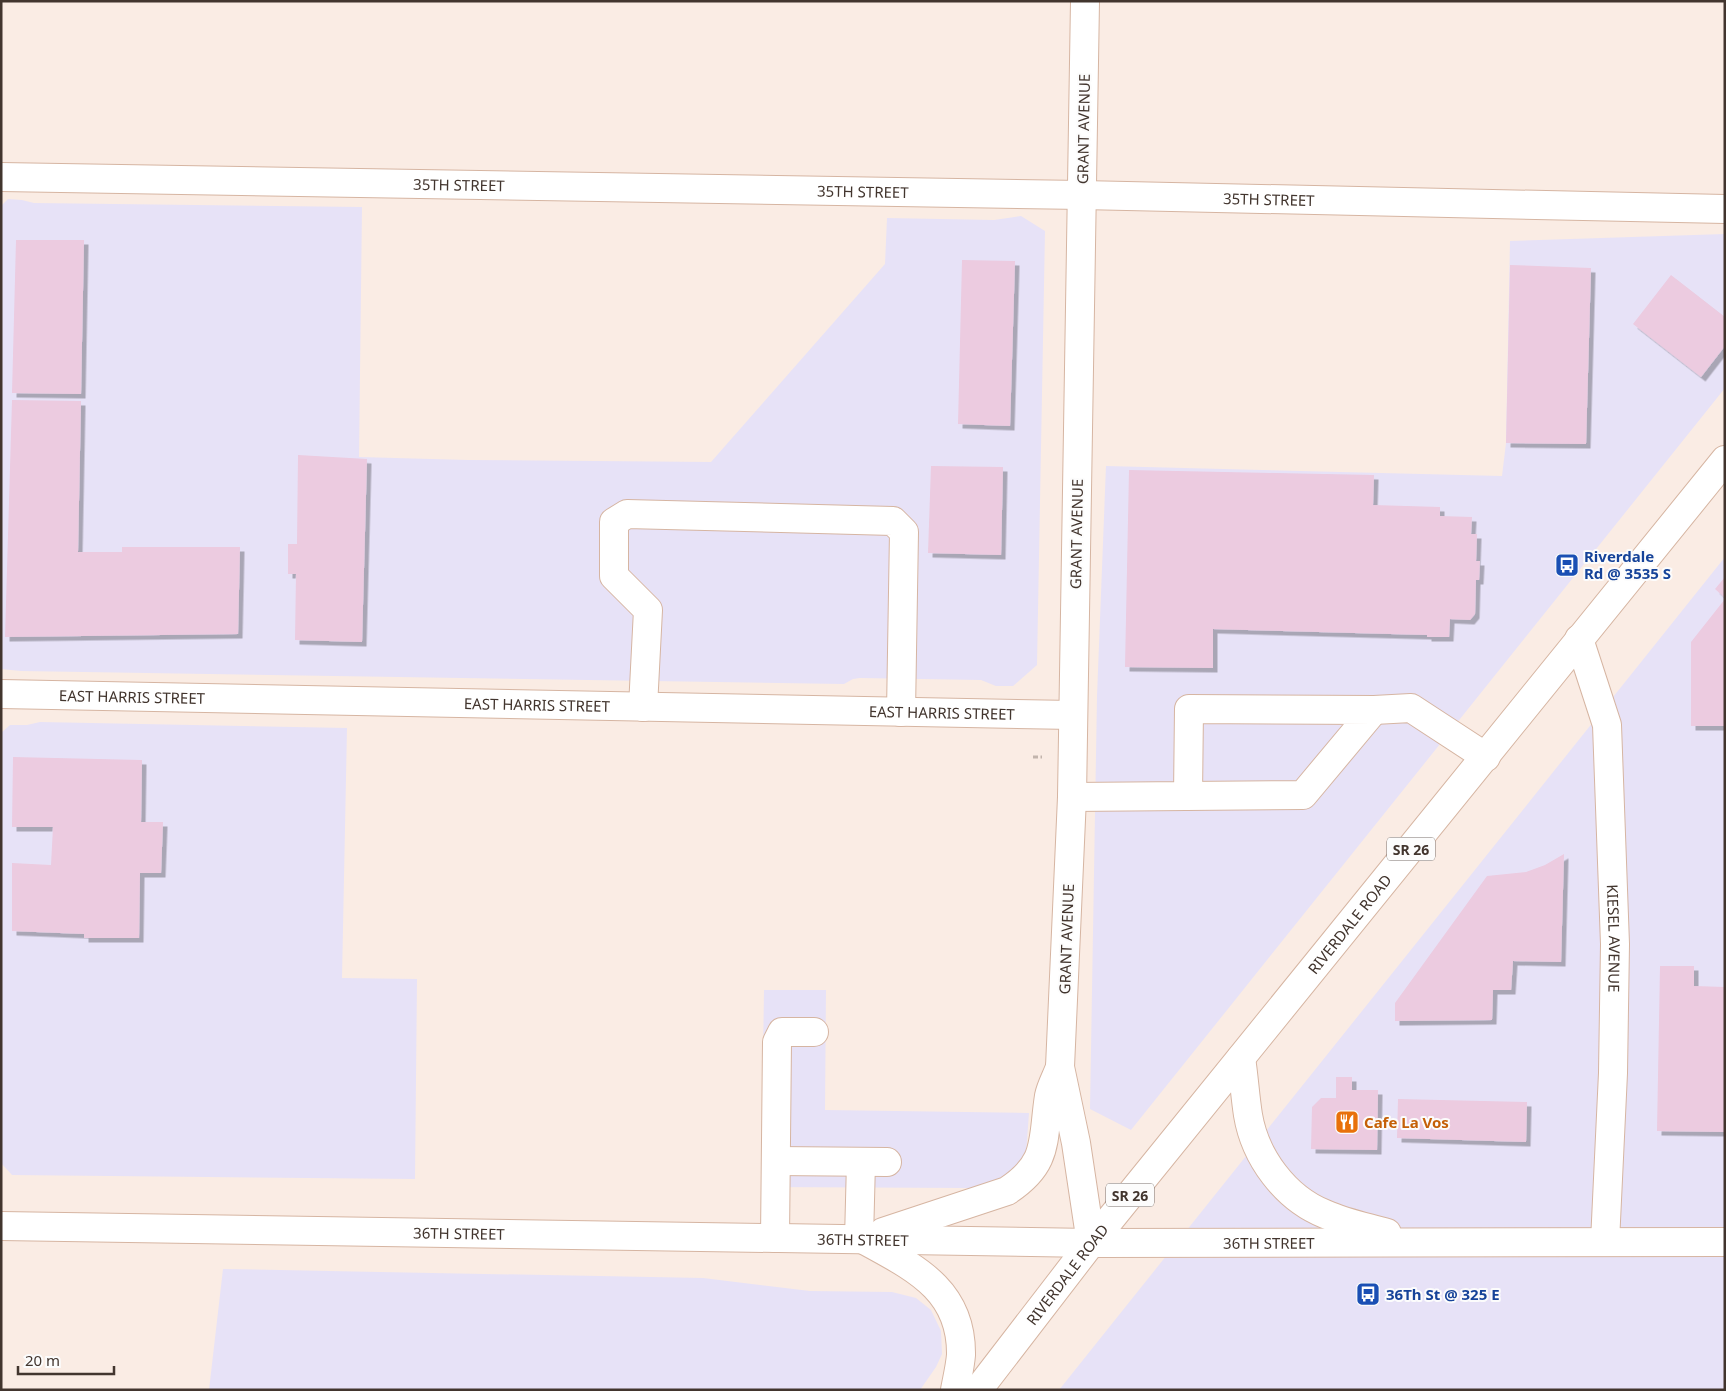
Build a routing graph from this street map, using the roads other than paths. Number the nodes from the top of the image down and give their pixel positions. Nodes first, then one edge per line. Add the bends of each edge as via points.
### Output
1 (1085, 1) edge
2 (1, 177) edge
3 (1082, 195) junction
4 (1725, 209) edge
5 (1725, 460) edge
6 (1579, 639) junction
7 (1, 694) edge
8 (643, 707) junction
9 (1374, 710) junction
10 (901, 712) junction
11 (1074, 715) junction
12 (1486, 756) junction
13 (1188, 796) junction
14 (1072, 798) junction
15 (814, 1032) dead end
16 (1242, 1058) junction
17 (1060, 1067) junction
18 (776, 1161) junction
19 (860, 1162) junction
20 (888, 1162) dead end
21 (1, 1226) edge
22 (775, 1238) junction
23 (861, 1239) junction
24 (1420, 1242) junction
25 (1605, 1242) junction
26 (1725, 1242) edge
27 (1091, 1243) junction
28 (955, 1390) edge
29 (978, 1390) edge

1 - 3 street, GRANT AVENUE
2 - 3 street, 35TH STREET
3 - 4 street, 35TH STREET
3 - 11 street, GRANT AVENUE
5 - 6 street, RIVERDALE ROAD / SR 26
6 - 12 street, RIVERDALE ROAD / SR 26
6 - 25 street, KIESEL AVENUE via 1608,725 1615,944
7 - 8 street, EAST HARRIS STREET
8 - 10 street, EAST HARRIS STREET
8 - 10 street via 648,610 614,576 614,522 627,514 894,521 904,532
9 - 12 street via 1411,708
9 - 13 street via 1303,795
9 - 13 street via 1189,709
10 - 11 street, EAST HARRIS STREET
11 - 14 street, GRANT AVENUE
12 - 16 street, RIVERDALE ROAD / SR 26
13 - 14 street
14 - 17 street, GRANT AVENUE
15 - 18 street via 782,1032 777,1042
16 - 24 street via 1253,1134 1270,1169 1285,1187 1323,1214
16 - 27 street, RIVERDALE ROAD / SR 26
17 - 23 street via 1049,1094 1042,1150 1018,1184 1007,1191
17 - 27 street via 1076,1143
18 - 19 street
18 - 22 street
19 - 20 street
19 - 23 street
21 - 22 street, 36TH STREET
22 - 23 street, 36TH STREET
23 - 27 street, 36TH STREET
23 - 28 street via 912,1267 930,1280 944,1297 959,1336 961,1356
24 - 25 street, 36TH STREET
24 - 27 street, 36TH STREET
25 - 26 street, 36TH STREET
27 - 29 street, RIVERDALE ROAD / SR 26

